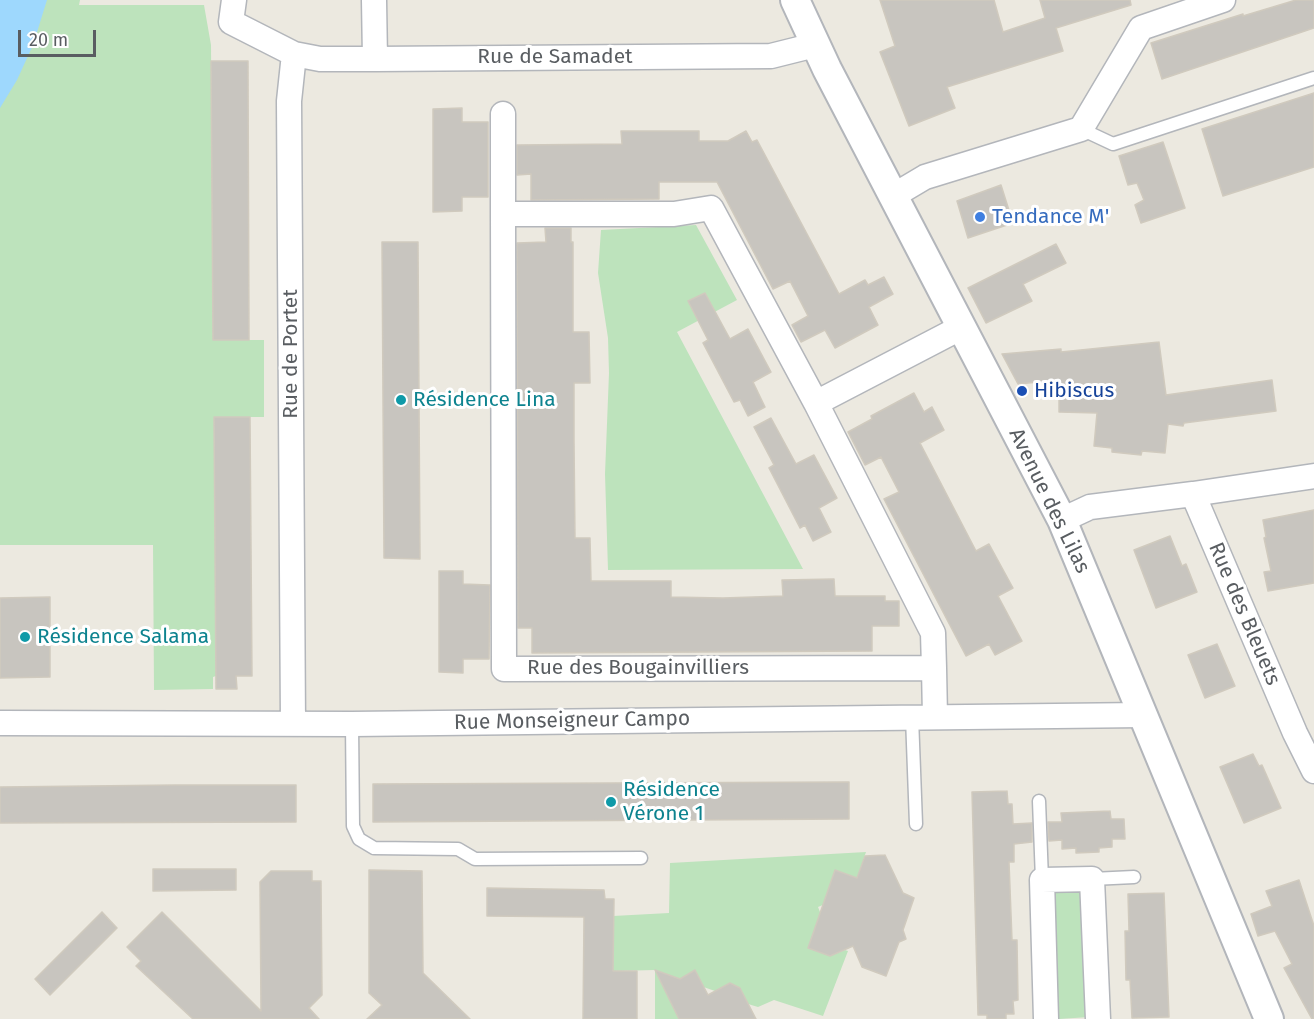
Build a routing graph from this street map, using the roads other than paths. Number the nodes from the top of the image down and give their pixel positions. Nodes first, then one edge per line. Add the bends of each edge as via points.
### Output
1 (374, 0) edge
2 (795, 0) edge
3 (1223, 0) edge
4 (233, 11) edge
5 (815, 45) junction
6 (294, 54) junction
7 (375, 60) junction
8 (1314, 78) edge
9 (503, 114) dead end
10 (1082, 129) junction
11 (893, 196) junction
12 (503, 214) junction
13 (962, 327) junction
14 (816, 404) junction
15 (1314, 476) edge
16 (1193, 494) junction
17 (1062, 520) junction
18 (934, 668) junction
19 (1143, 715) junction
20 (923, 717) junction
21 (0, 723) edge
22 (293, 724) junction
23 (352, 724) junction
24 (1304, 732) edge
25 (1314, 771) edge
26 (1039, 801) dead end
27 (916, 824) dead end
28 (641, 858) dead end
29 (1134, 877) dead end
30 (1092, 879) junction
31 (1042, 880) junction
32 (1046, 1019) edge
33 (1098, 1019) edge
34 (1269, 1019) edge

1 - 7 street
2 - 5 street, Avenue des Lilas
3 - 10 street via 1142,28
4 - 6 street
5 - 7 street, Rue de Samadet via 771,56
5 - 11 street, Avenue des Lilas
6 - 7 street, Rue de Samadet
6 - 22 street, Rue de Portet via 289,101
8 - 10 lane via 1113,144
9 - 12 street, Rue des Bougainvilliers
10 - 11 street via 925,177
11 - 13 street, Avenue des Lilas
12 - 14 street via 674,214 711,208
12 - 18 street, Rue des Bougainvilliers via 504,669
13 - 14 street
13 - 17 street, Avenue des Lilas
14 - 18 street via 933,633
15 - 16 street
16 - 17 street via 1090,507
16 - 24 street, Rue des Bleuets
17 - 19 street, Avenue des Lilas
18 - 20 street
19 - 20 street, Rue Monseigneur Campo
19 - 34 street, Avenue des Lilas
20 - 23 street, Rue Monseigneur Campo
20 - 27 lane
21 - 22 street, Rue Monseigneur Campo
22 - 23 street, Rue Monseigneur Campo
23 - 28 lane via 353,826 359,839 374,848 458,849 475,859
24 - 25 street, Rue des Bleuets
26 - 31 lane
29 - 30 lane
30 - 31 street
30 - 33 street
31 - 32 street

